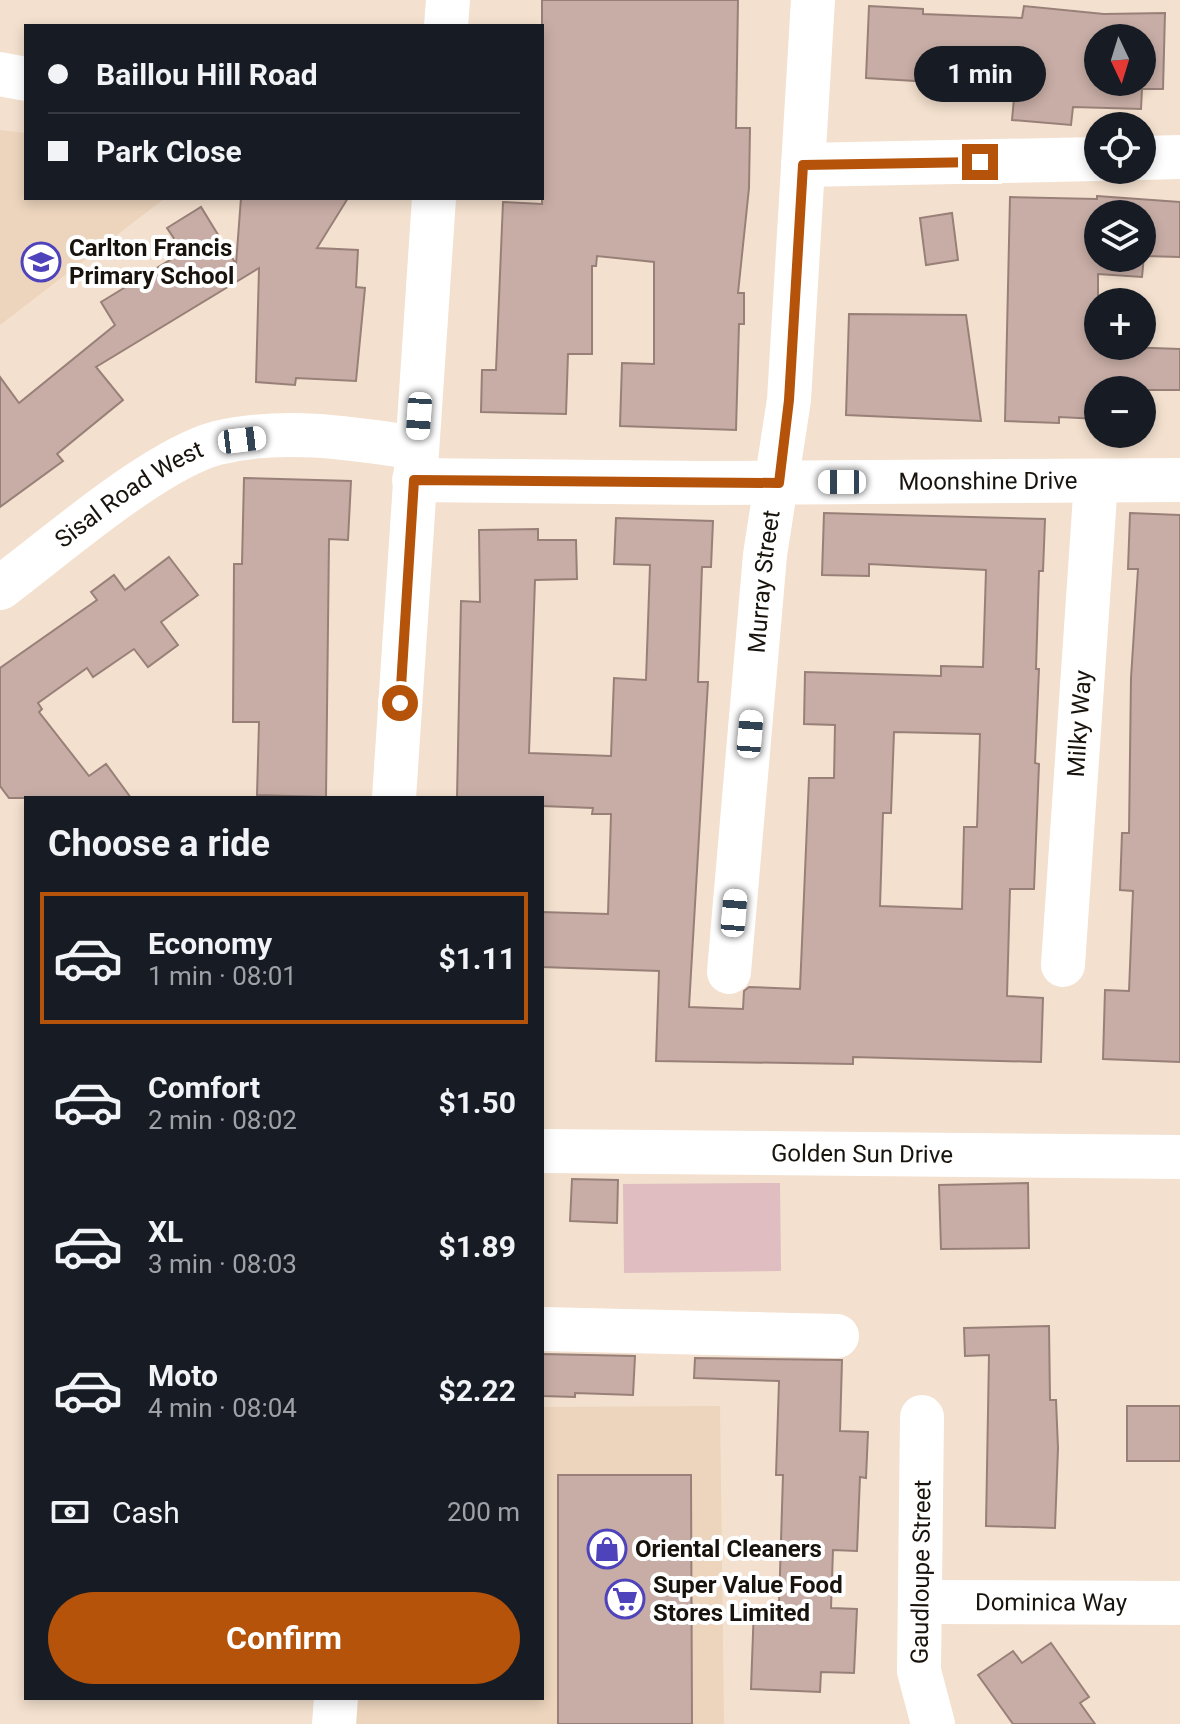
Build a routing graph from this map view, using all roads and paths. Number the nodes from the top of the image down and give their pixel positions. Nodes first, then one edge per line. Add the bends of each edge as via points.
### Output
1 (448, 0) edge
2 (813, 0) edge
3 (446, 24) edge
4 (0, 74) edge
5 (24, 79) edge
6 (1180, 157) edge
7 (1156, 158) edge
8 (1084, 159) edge
9 (803, 165) junction
10 (434, 200) edge
11 (415, 464) junction
12 (1180, 480) edge
13 (1096, 481) junction
14 (779, 483) junction
15 (0, 588) edge
16 (394, 796) edge
17 (1063, 965) dead end
18 (729, 972) dead end
19 (544, 1151) edge
20 (1180, 1157) edge
21 (544, 1329) edge
22 (837, 1336) dead end
23 (922, 1417) dead end
24 (921, 1602) junction
25 (1180, 1603) edge
26 (336, 1700) edge
27 (334, 1724) edge
28 (933, 1724) edge

1 - 3 street
2 - 9 street, Murray Street
4 - 5 street
6 - 7 street
8 - 9 street
9 - 14 street, Murray Street
10 - 11 street
11 - 14 street, Moonshine Drive
11 - 15 street, Sisal Road West via 333,435 218,443 181,457 144,481
11 - 16 street
12 - 13 street, Moonshine Drive
13 - 14 street, Moonshine Drive
13 - 17 street, Milky Way
14 - 18 street, Murray Street via 765,555
19 - 20 street, Golden Sun Drive
21 - 22 street
23 - 24 street, Gaudloupe Street
24 - 25 street, Dominica Way
24 - 28 street, Gaudloupe Street via 919,1671
26 - 27 street

